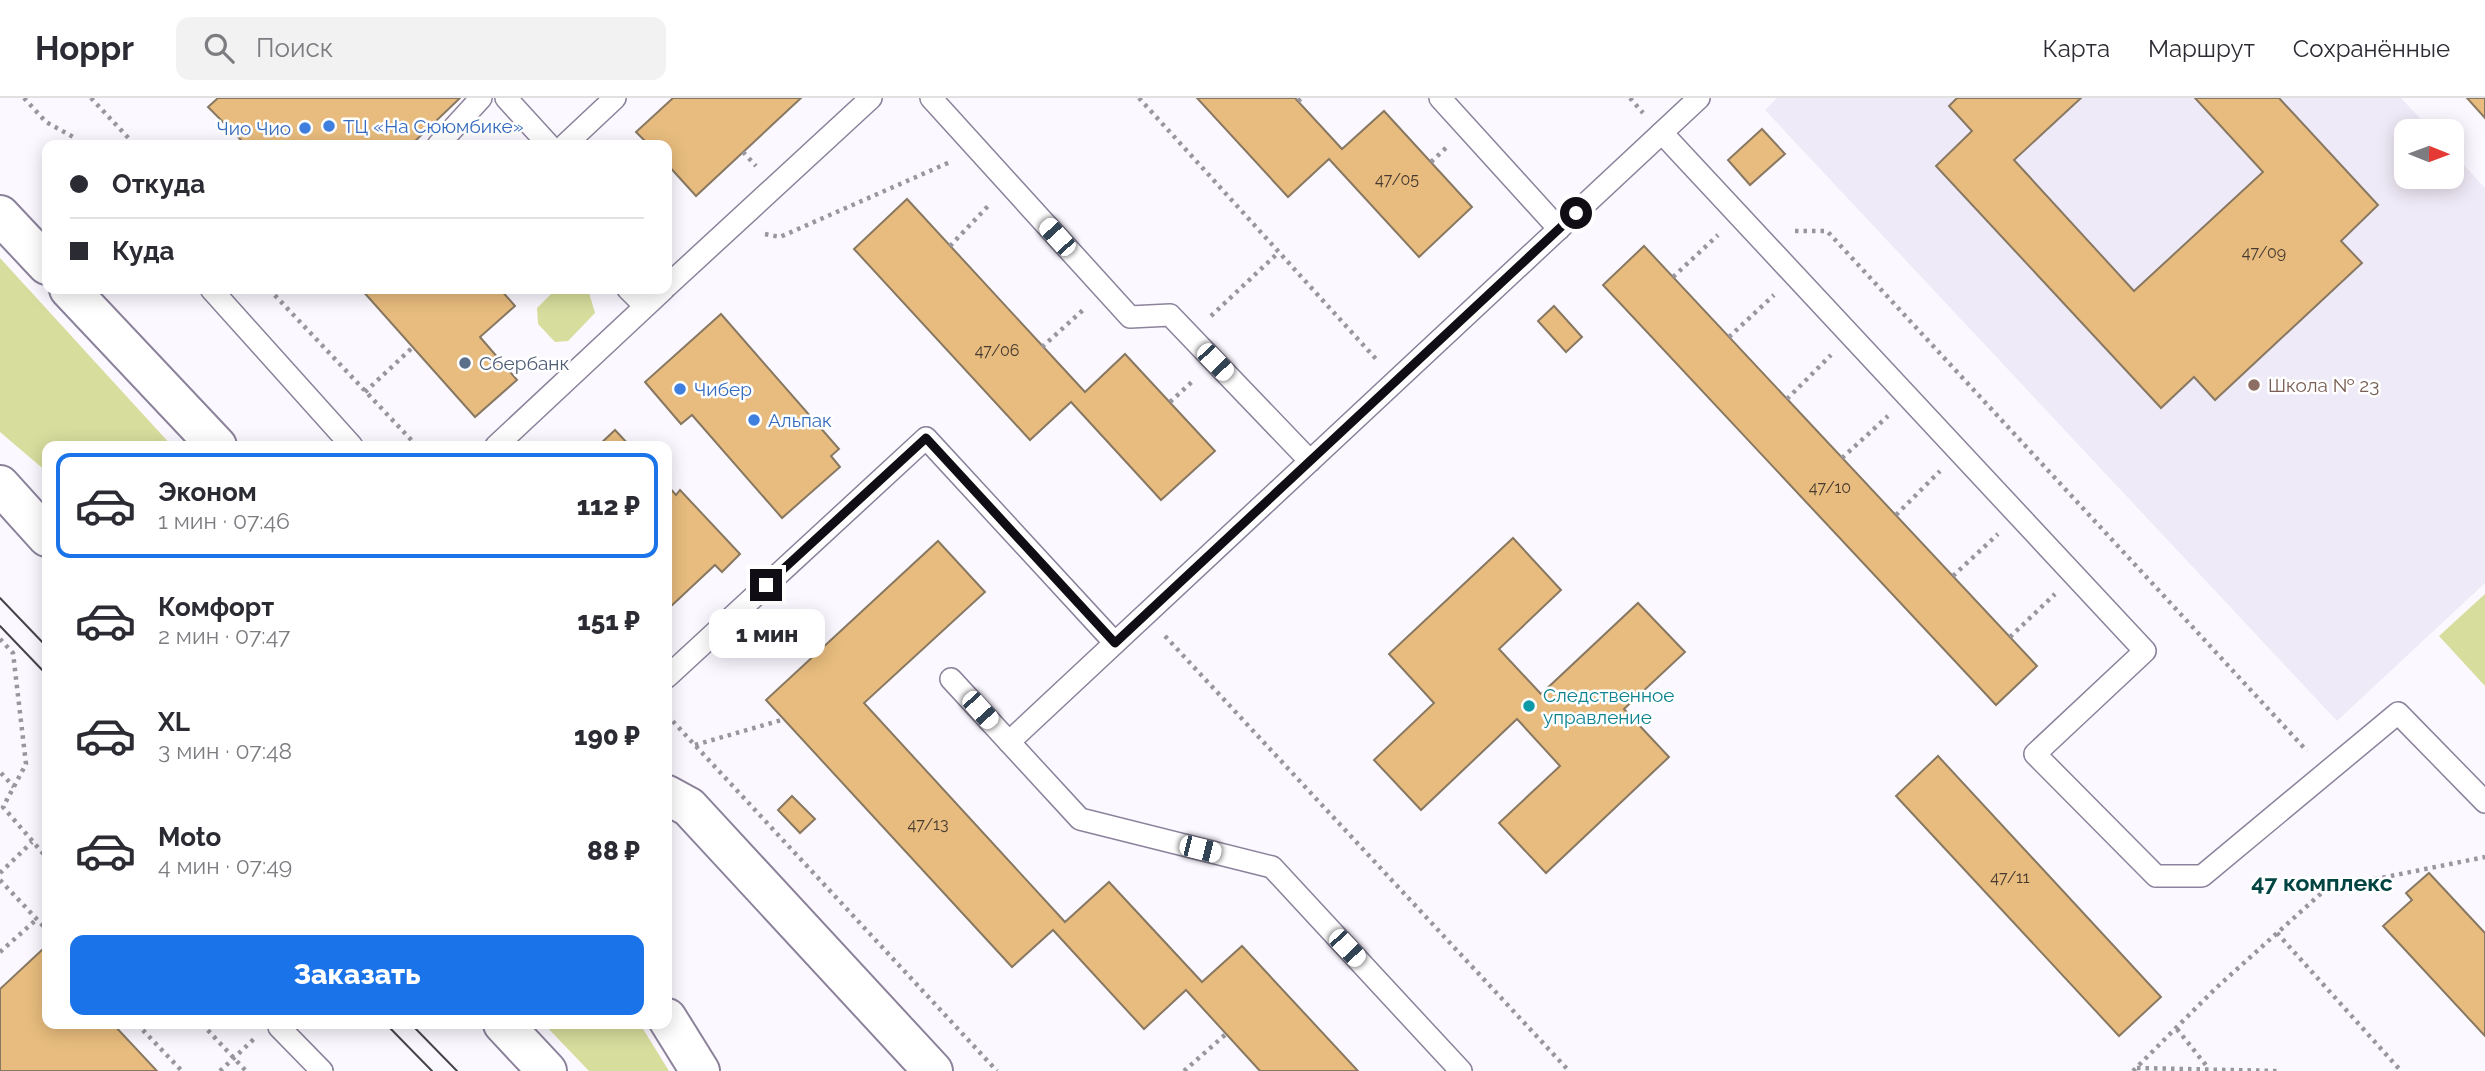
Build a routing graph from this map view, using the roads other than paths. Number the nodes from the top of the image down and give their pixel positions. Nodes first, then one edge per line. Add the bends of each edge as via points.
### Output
1 (481, 98) edge
2 (506, 98) edge
3 (615, 98) edge
4 (871, 98) edge
5 (931, 98) edge
6 (1440, 98) edge
7 (1699, 98) edge
8 (1662, 133) junction
9 (443, 140) edge
10 (544, 140) edge
11 (570, 140) edge
12 (0, 215) edge
13 (1559, 229) junction
14 (42, 260) edge
15 (672, 281) edge
16 (74, 294) edge
17 (215, 294) edge
18 (633, 294) edge
19 (658, 294) edge
20 (645, 306) junction
21 (212, 441) edge
22 (348, 441) edge
23 (501, 441) edge
24 (1310, 461) junction
25 (0, 485) edge
26 (42, 531) edge
27 (1115, 643) junction
28 (672, 672) edge
29 (951, 679) dead end
30 (1009, 742) junction
31 (672, 798) edge
32 (2485, 802) edge
33 (672, 1025) edge
34 (281, 1029) edge
35 (508, 1029) edge
36 (322, 1071) edge
37 (547, 1071) edge
38 (700, 1071) edge
39 (933, 1071) edge
40 (1461, 1071) edge

1 - 9 lane
2 - 10 lane
3 - 11 lane
4 - 15 lane
5 - 24 lane via 1130,317 1170,315
6 - 13 lane
7 - 8 lane
8 - 13 lane
8 - 32 lane via 2145,651 2035,754 2156,876 2202,876 2398,713
12 - 14 main road
13 - 24 lane
16 - 21 main road
17 - 22 lane
18 - 20 lane
19 - 20 lane
20 - 23 lane
24 - 27 lane
25 - 26 main road
27 - 28 lane via 926,438
27 - 30 lane
29 - 30 lane
30 - 40 lane via 1080,819 1272,867
31 - 39 main road via 689,807
33 - 38 main road
34 - 36 lane
35 - 37 main road

